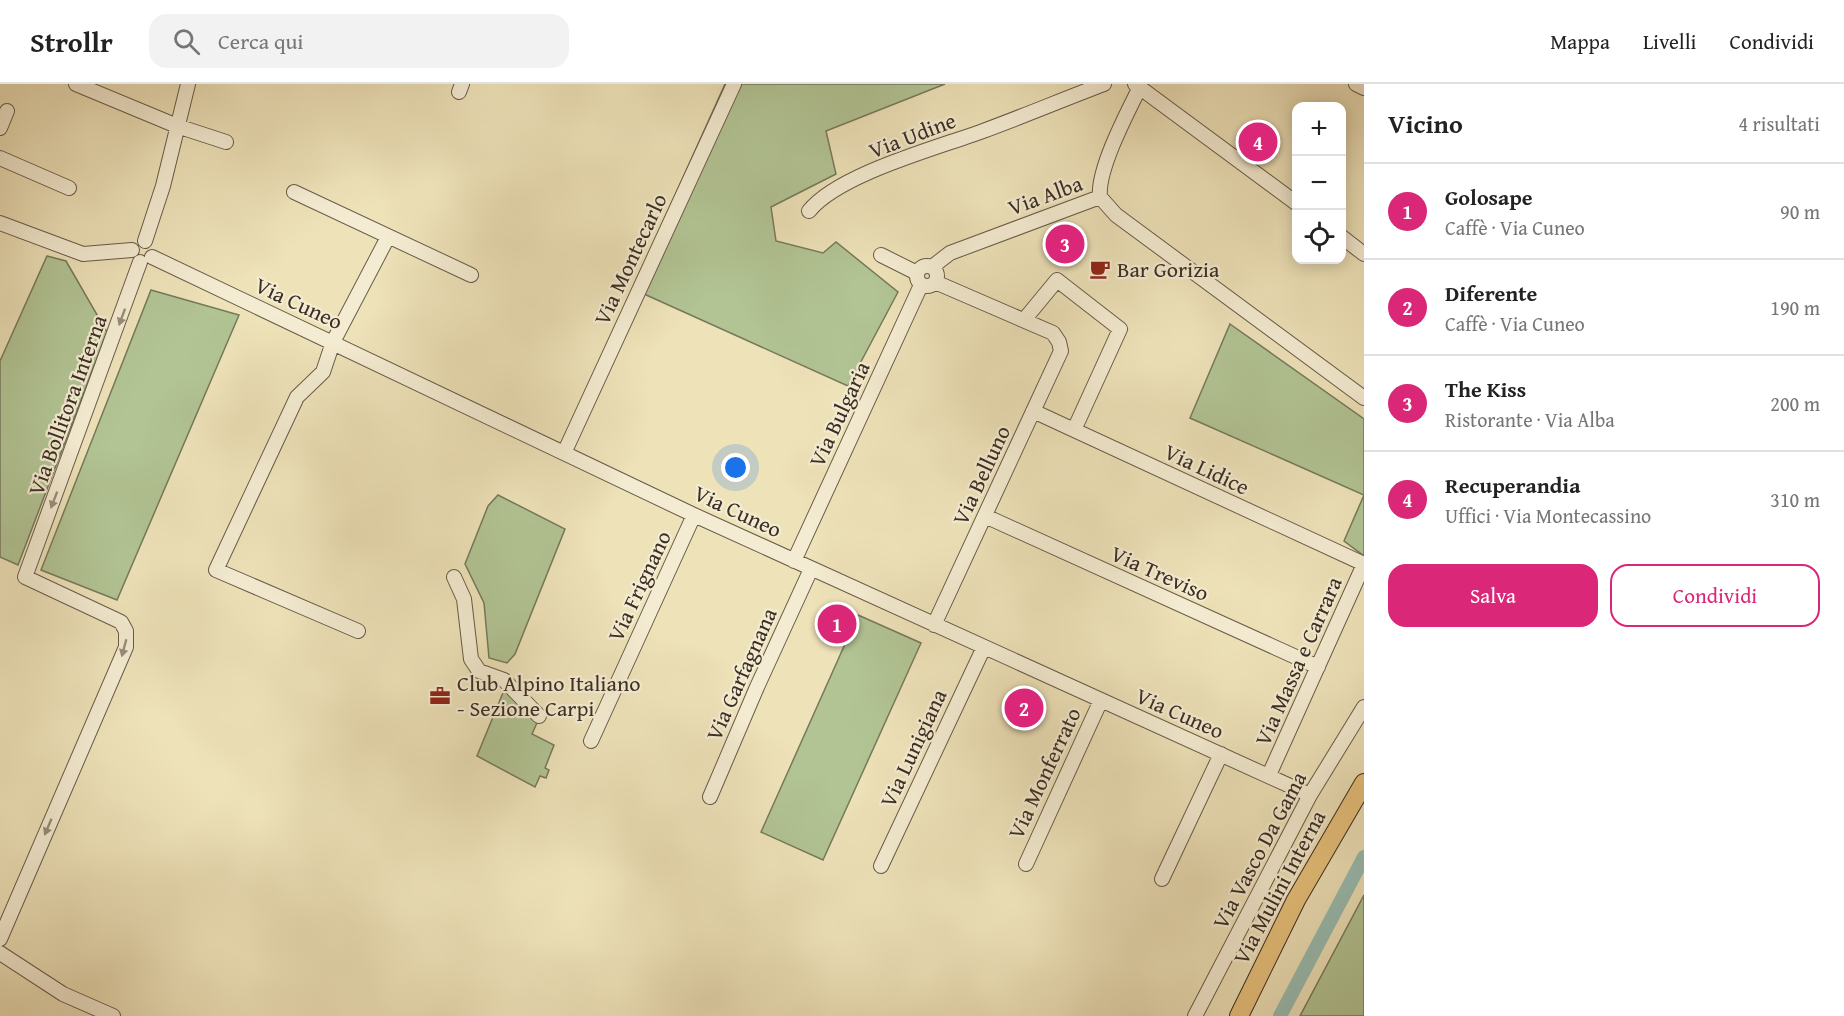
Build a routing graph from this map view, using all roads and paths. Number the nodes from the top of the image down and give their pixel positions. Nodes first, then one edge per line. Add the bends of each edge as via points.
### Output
1 (76, 84) edge
2 (188, 84) edge
3 (734, 84) edge
4 (1104, 84) edge
5 (1356, 84) edge
6 (1138, 86) edge
7 (1364, 88) edge
8 (7, 111) dead end
9 (177, 126) junction
10 (0, 128) edge
11 (226, 142) dead end
12 (0, 158) edge
13 (69, 188) dead end
14 (294, 192) dead end
15 (1100, 197) junction
16 (1292, 200) edge
17 (809, 211) dead end
18 (0, 223) edge
19 (388, 237) junction
20 (145, 240) junction
21 (1346, 241) edge
22 (132, 250) junction
23 (1364, 254) edge
24 (880, 255) dead end
25 (146, 260) junction
26 (932, 267) junction
27 (471, 275) dead end
28 (919, 279) junction
29 (935, 282) junction
30 (1024, 320) junction
31 (333, 342) junction
32 (1364, 398) edge
33 (1033, 411) junction
34 (1074, 430) junction
35 (565, 452) junction
36 (694, 515) junction
37 (985, 516) junction
38 (794, 561) junction
39 (1364, 564) edge
40 (811, 568) junction
41 (454, 577) dead end
42 (934, 625) junction
43 (358, 631) dead end
44 (984, 647) junction
45 (1318, 667) junction
46 (1101, 700) junction
47 (1364, 708) edge
48 (538, 716) dead end
49 (591, 741) dead end
50 (1221, 754) junction
51 (1269, 775) junction
52 (1364, 783) edge
53 (1310, 795) junction
54 (710, 797) dead end
55 (1026, 864) dead end
56 (880, 866) dead end
57 (1162, 879) dead end
58 (0, 939) edge
59 (0, 953) edge
60 (113, 1016) edge
61 (1195, 1016) edge
62 (1239, 1016) edge

1 - 9 street
2 - 9 street
3 - 35 street, Via Montecarlo
4 - 17 street, Via Udine via 878,170 831,191
5 - 7 street
6 - 15 street, Via Alba via 1101,181
6 - 16 street
8 - 10 street
9 - 11 street
9 - 20 street
12 - 13 street
14 - 19 street
15 - 26 street, Via Alba via 950,253
15 - 32 street via 1116,215
18 - 22 street via 83,254
19 - 27 street
19 - 31 street
20 - 22 street via 136,242
20 - 25 street via 152,246
21 - 23 street
22 - 25 street via 135,259
24 - 28 street
25 - 31 street, Via Cuneo
25 -> 58 street, Via Bollitora Interna via 25,578 122,622 126,647
26 - 28 street via 924,266
26 - 29 street
28 - 29 street via 930,286
28 - 38 street, Via Bulgaria
29 - 30 street
30 - 33 street, Via Belluno via 1053,333 1061,351
30 - 34 street via 1057,280 1120,329
31 - 35 street, Via Cuneo
31 - 43 street via 323,372 297,397 216,570
33 - 34 street, Via Lidice
33 - 37 street, Via Belluno
34 - 39 street, Via Lidice
35 - 36 street, Via Cuneo
36 - 38 street, Via Cuneo
36 - 49 street, Via Frignano
37 - 42 street, Via Belluno
37 - 45 street, Via Treviso
38 - 40 street, Via Cuneo
39 - 45 street, Via Massa e Carrara
40 - 42 street, Via Cuneo
40 - 54 street, Via Garfagnana
41 - 48 street via 464,598 471,659 479,671 504,680
42 - 44 street, Via Cuneo
44 - 46 street, Via Cuneo
44 - 56 street, Via Lunigiana
45 - 51 street, Via Massa e Carrara
46 - 50 street, Via Cuneo
46 - 55 street, Via Monferrato
47 - 53 street, Via Vasco Da Gama
50 - 51 street, Via Cuneo
50 - 57 street
51 - 53 street, Via Cuneo
52 - 62 main road, Via Mulini Interna via 1296,900
53 - 61 street, Via Vasco Da Gama
59 - 60 street via 63,994

